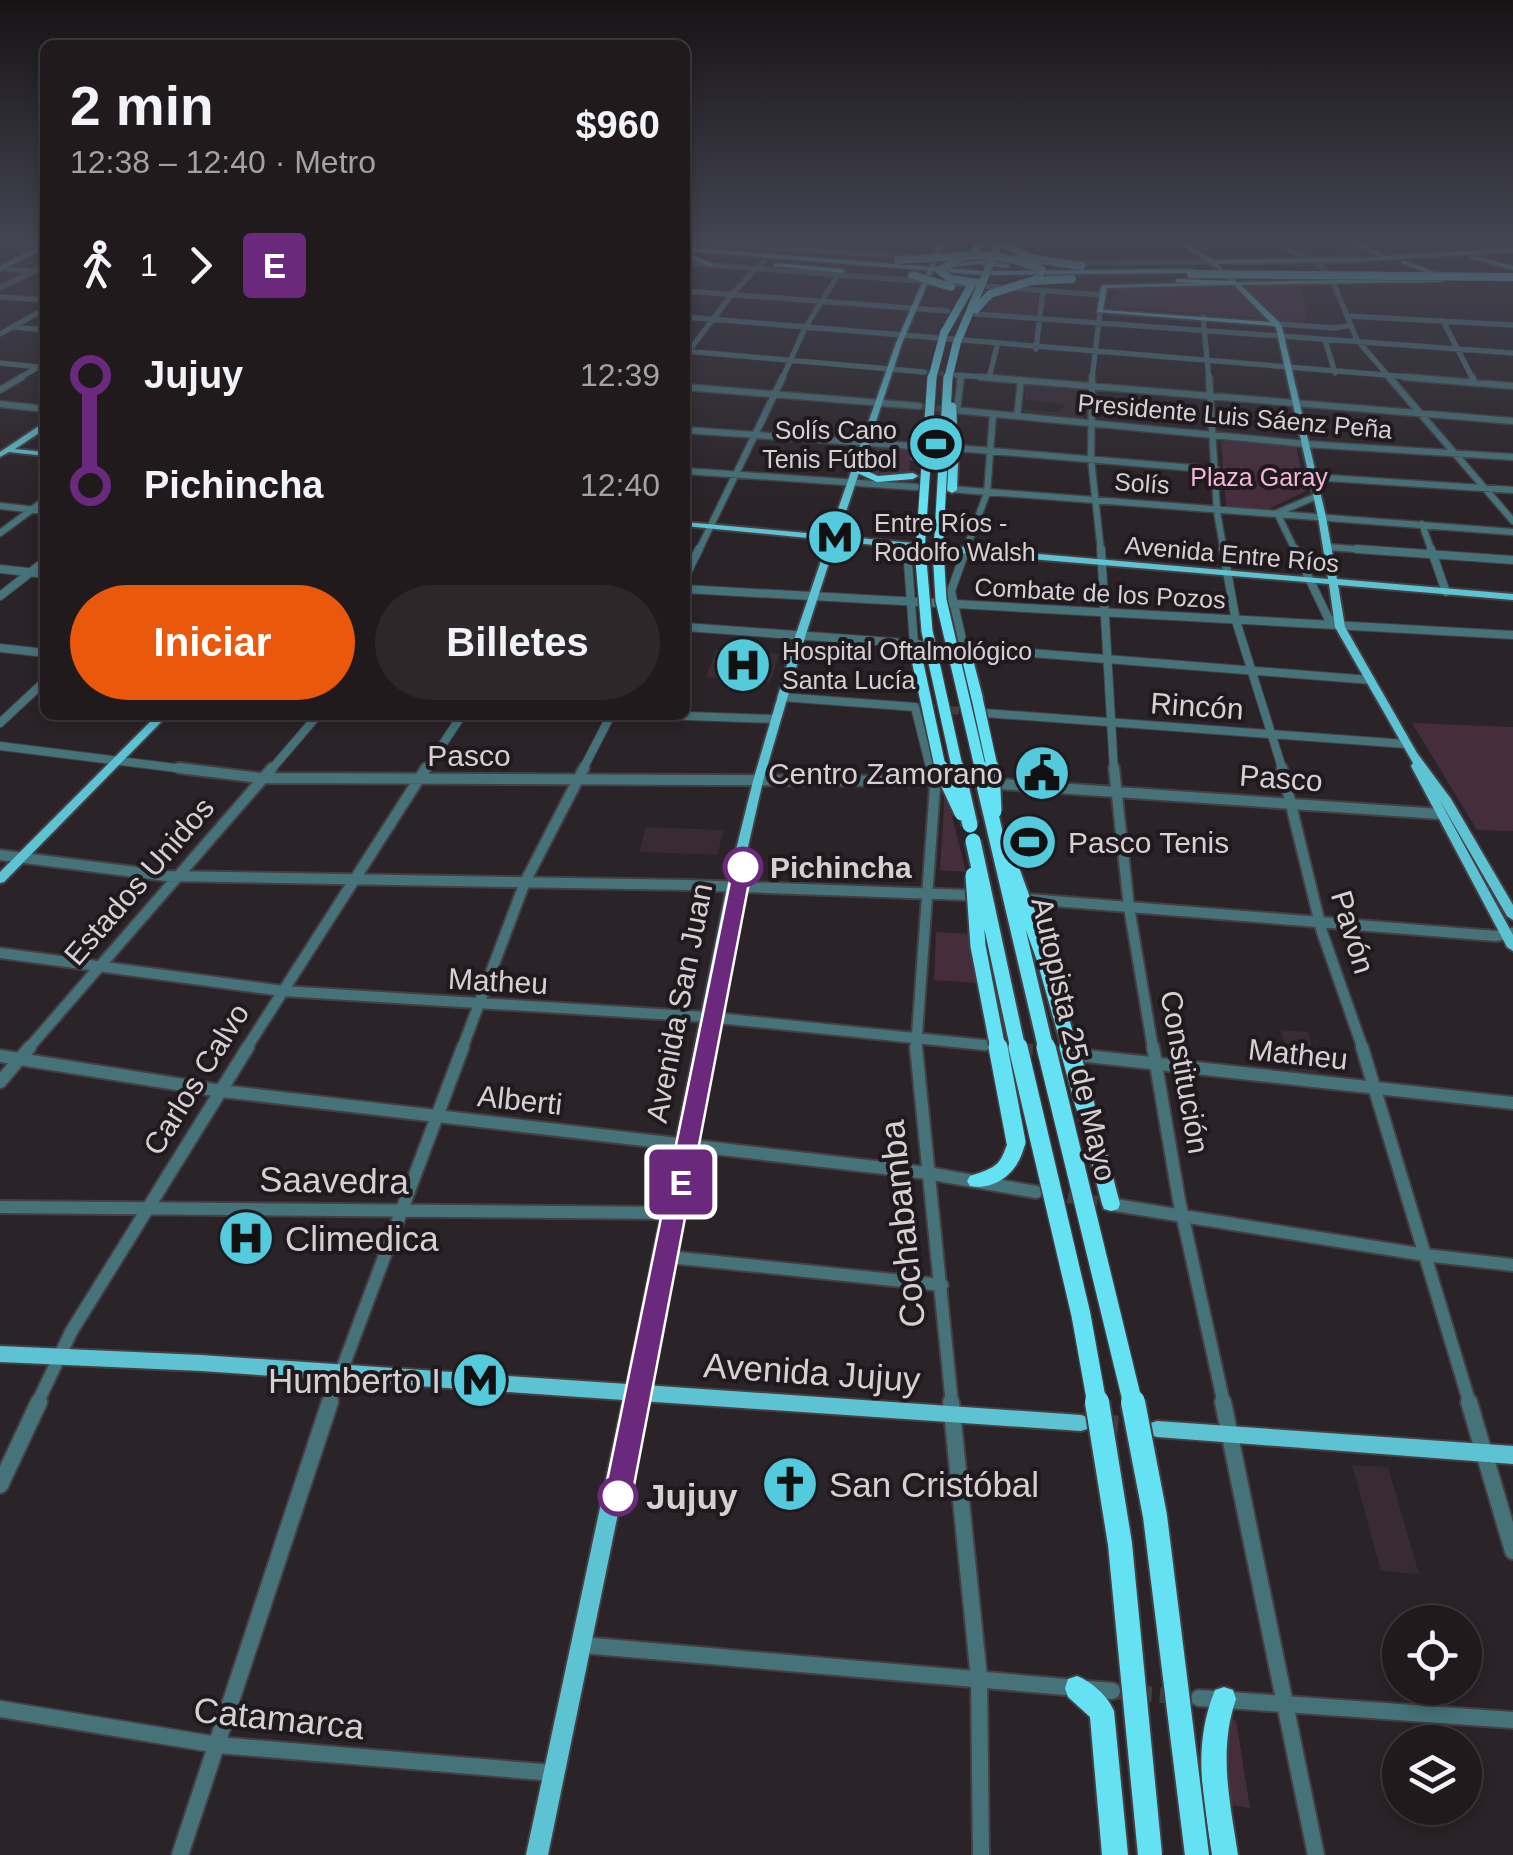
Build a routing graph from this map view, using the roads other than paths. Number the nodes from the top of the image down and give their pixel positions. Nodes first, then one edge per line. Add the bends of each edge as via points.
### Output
1 (803, 330) edge
2 (821, 330) edge
3 (905, 330) edge
4 (945, 330) edge
5 (962, 330) edge
6 (1039, 330) edge
7 (1097, 330) edge
8 (1185, 330) edge
9 (1279, 330) edge
10 (1306, 330) edge
11 (1354, 330) edge
12 (1448, 330) edge
13 (1204, 331) junction
14 (1281, 336) junction
15 (902, 337) junction
16 (1308, 338) junction
17 (1325, 340) junction
18 (1360, 342) junction
19 (997, 346) junction
20 (1036, 349) junction
21 (1458, 349) junction
22 (690, 353) edge
23 (1513, 353) edge
24 (1094, 354) junction
25 (790, 360) junction
26 (0, 363) edge
27 (1207, 363) junction
28 (40, 366) edge
29 (40, 368) edge
30 (890, 369) junction
31 (1289, 370) junction
32 (924, 372) tunnel mouth
33 (1335, 374) junction
34 (989, 378) junction
35 (1390, 378) junction
36 (1021, 380) junction
37 (1475, 383) junction
38 (930, 384) junction
39 (947, 384) junction
40 (1091, 386) junction
41 (1513, 386) edge
42 (690, 387) edge
43 (0, 390) edge
44 (775, 394) junction
45 (1211, 396) junction
46 (878, 403) junction
47 (0, 404) edge
48 (1296, 404) junction
49 (919, 406) tunnel mouth
50 (40, 408) edge
51 (993, 414) junction
52 (1423, 414) junction
53 (1017, 416) junction
54 (1513, 421) edge
55 (1091, 423) junction
56 (40, 429) edge
57 (690, 430) edge
58 (758, 436) junction
59 (1215, 438) junction
60 (864, 444) junction
61 (1305, 446) junction
62 (957, 448) tunnel mouth
63 (990, 450) junction
64 (3, 452) edge
65 (914, 452) junction
66 (40, 454) edge
67 (1456, 454) junction
68 (1513, 457) edge
69 (1092, 458) junction
70 (856, 469) junction
71 (1216, 470) junction
72 (690, 471) edge
73 (738, 474) junction
74 (1313, 477) junction
75 (852, 482) junction
76 (914, 483) junction
77 (1486, 488) junction
78 (950, 490) joint
79 (1513, 490) edge
80 (986, 492) junction
81 (1317, 496) junction
82 (1096, 500) junction
83 (40, 504) edge
84 (0, 506) edge
85 (1217, 508) junction
86 (32, 510) junction
87 (40, 511) edge
88 (1278, 513) junction
89 (1322, 517) junction
90 (1513, 521) edge
91 (690, 524) edge
92 (1422, 524) junction
93 (712, 526) junction
94 (1513, 532) edge
95 (0, 533) edge
96 (832, 538) junction
97 (909, 546) joint
98 (1328, 546) junction
99 (947, 550) dead end
100 (966, 552) junction
101 (1432, 554) junction
102 (1513, 560) edge
103 (1102, 563) junction
104 (40, 565) edge
105 (690, 568) edge
106 (0, 569) edge
107 (31, 572) junction
108 (40, 573) edge
109 (1226, 574) junction
110 (1308, 581) junction
111 (1334, 583) junction
112 (690, 589) edge
113 (1446, 592) junction
114 (0, 596) edge
115 (813, 596) junction
116 (1513, 597) edge
117 (908, 602) junction
118 (952, 604) junction
119 (1103, 614) junction
120 (1236, 621) junction
121 (690, 627) edge
122 (1340, 627) junction
123 (800, 634) junction
124 (1513, 635) edge
125 (916, 646) junction
126 (961, 647) junction
127 (0, 648) edge
128 (40, 652) edge
129 (1105, 660) junction
130 (1256, 672) junction
131 (1370, 680) junction
132 (40, 686) edge
133 (781, 697) junction
134 (984, 713) tunnel mouth
135 (690, 716) edge
136 (774, 719) junction
137 (158, 720) edge
138 (313, 720) edge
139 (459, 720) edge
140 (608, 720) edge
141 (1109, 722) junction
142 (0, 724) edge
143 (1274, 734) junction
144 (0, 746) edge
145 (1409, 749) junction
146 (119, 760) junction
147 (260, 778) junction
148 (417, 780) junction
149 (575, 780) junction
150 (758, 781) junction
151 (937, 781) junction
152 (999, 784) dead end
153 (1116, 793) junction
154 (1290, 804) junction
155 (1440, 814) junction
156 (995, 832) junction
157 (972, 833) junction
158 (0, 855) edge
159 (22, 857) junction
160 (176, 876) junction
161 (353, 878) junction
162 (0, 879) edge
163 (524, 882) junction
164 (733, 886) junction
165 (928, 893) junction
166 (967, 895) dead end
167 (1028, 899) dead end
168 (1129, 907) junction
169 (1513, 916) edge
170 (1319, 920) junction
171 (1511, 938) edge
172 (0, 954) edge
173 (98, 967) junction
174 (283, 992) junction
175 (479, 1005) junction
176 (707, 1017) junction
177 (915, 1038) junction
178 (994, 1046) tunnel mouth
179 (1078, 1055) tunnel mouth
180 (0, 1056) edge
181 (20, 1059) junction
182 (1156, 1064) junction
183 (0, 1082) edge
184 (1376, 1088) junction
185 (222, 1091) junction
186 (1513, 1103) edge
187 (438, 1116) junction
188 (681, 1144) junction
189 (927, 1173) junction
190 (976, 1181) junction
191 (1036, 1192) tunnel mouth
192 (1108, 1204) joint
193 (0, 1207) edge
194 (148, 1208) junction
195 (402, 1210) junction
196 (668, 1213) junction
197 (1184, 1218) junction
198 (659, 1256) junction
199 (1425, 1256) junction
200 (1513, 1264) edge
201 (942, 1285) junction
202 (0, 1354) edge
203 (60, 1354) junction
204 (340, 1372) junction
205 (633, 1392) junction
206 (954, 1413) junction
207 (1081, 1423) tunnel mouth
208 (1157, 1429) tunnel mouth
209 (1231, 1434) junction
210 (1482, 1452) junction
211 (1513, 1454) edge
212 (0, 1485) edge
213 (1513, 1552) edge
214 (582, 1646) junction
215 (980, 1678) junction
216 (1077, 1688) junction
217 (1112, 1692) tunnel mouth
218 (1211, 1698) joint
219 (1286, 1703) junction
220 (0, 1709) edge
221 (1513, 1720) edge
222 (218, 1745) junction
223 (554, 1773) junction
224 (1225, 1852) edge
225 (180, 1855) edge
226 (537, 1855) edge
227 (982, 1855) edge
228 (1115, 1855) edge
229 (1150, 1855) edge
230 (1196, 1855) edge
231 (1316, 1855) edge

1 - 25 street
2 - 15 street
3 - 15 main road, Avenida San Juan
4 - 38 highway, Autopista 25 de Mayo, bridge
5 - 39 highway, Autopista 25 de Mayo, bridge
6 - 20 street
7 - 24 street, Constitución
8 - 13 street
9 - 14 main road
10 - 16 street
11 - 18 street
12 - 21 street
13 - 14 street
13 - 27 street, Pavón
14 - 16 street
14 - 31 main road
15 - 19 street
15 - 30 main road, Avenida San Juan
16 - 17 street
17 - 18 street
17 - 33 street
18 - 21 street
18 - 35 street
19 - 20 street
19 - 34 street
20 - 24 street
21 - 23 street
21 - 37 street
22 - 25 street
24 - 27 street
24 - 40 street, Constitución
25 - 30 street
25 - 44 street
26 - 28 street
27 - 31 street
27 - 45 street, Pavón
29 - 43 street
30 - 32 street
30 - 46 main road, Avenida San Juan
31 - 33 street
31 - 48 main road
33 - 35 street
34 - 36 street
34 - 51 street, Presidente Luis Sáenz Peña via 958,375 956,410
35 - 37 street
35 - 52 street
36 - 40 street
36 - 53 street
37 - 41 street
38 - 65 highway, bridge
38 - 157 highway, Autopista 25 de Mayo, bridge via 922,606
39 - 78 highway, bridge via 955,428
39 - 156 highway, Autopista 25 de Mayo, bridge via 941,600
40 - 45 street
40 - 55 street, Constitución
42 - 44 street
44 - 46 street
44 - 58 street
45 - 48 street
45 - 59 street, Pavón
46 - 49 street
46 - 60 main road, Avenida San Juan
47 - 50 street
48 - 52 street
48 - 61 main road
51 - 53 street, Presidente Luis Sáenz Peña
51 - 63 street
52 - 54 street
52 - 67 street
53 - 55 street, Presidente Luis Sáenz Peña
55 - 59 street, Presidente Luis Sáenz Peña
55 - 69 street, Constitución
56 - 64 main road
57 - 58 street
58 - 60 street
58 - 73 street
59 - 61 street, Presidente Luis Sáenz Peña
59 - 71 street, Pavón
60 - 65 street
60 - 70 main road, Avenida San Juan
61 - 67 street, Presidente Luis Sáenz Peña
61 - 74 main road
62 - 63 street
63 - 69 street
63 - 80 street
64 - 66 main road
65 - 76 highway
67 - 68 street, Presidente Luis Sáenz Peña
67 - 77 street
69 - 71 street
69 - 82 street, Constitución
70 - 75 main road, Avenida San Juan
70 - 76 highway
71 - 85 street, Pavón
72 - 73 street
73 - 75 street
73 - 93 street
74 - 77 street
74 - 81 main road
75 - 76 street
75 - 96 main road, Avenida San Juan
77 - 79 street
77 - 90 street
78 - 80 street, Solís
80 - 82 street, Solís
80 - 100 street
81 - 88 street
81 - 89 main road
82 - 85 street, Solís
82 - 103 street, Constitución
83 - 86 street
84 - 86 street
85 - 88 street, Solís
85 - 109 street, Pavón
86 - 87 street
86 - 95 street
88 - 89 street, Solís
88 - 110 street
89 - 92 street, Solís
89 - 98 main road
91 - 93 main road
92 - 94 street, Solís
92 - 101 street
93 - 96 main road
93 - 105 street
96 - 97 main road
96 - 115 main road, Avenida San Juan
97 - 117 street
98 - 101 street
98 - 111 main road
99 - 100 main road, Avenida Entre Ríos
100 - 103 main road, Avenida Entre Ríos
100 - 118 street
101 - 102 street
101 - 113 street
103 - 109 main road, Avenida Entre Ríos
103 - 119 street, Constitución
104 - 107 street
106 - 107 street
107 - 108 street
107 - 114 street
109 - 110 main road, Avenida Entre Ríos
109 - 120 street, Pavón
110 - 111 main road, Avenida Entre Ríos
110 - 122 street
111 - 113 main road, Avenida Entre Ríos
111 - 122 main road
112 - 115 street, Combate de los Pozos
113 - 116 main road, Avenida Entre Ríos
115 - 117 street, Combate de los Pozos
115 - 123 main road, Avenida San Juan
117 - 118 street, Combate de los Pozos
117 - 125 street
118 - 119 street, Combate de los Pozos
118 - 126 street
119 - 120 street, Combate de los Pozos
119 - 129 street, Constitución
120 - 122 street, Combate de los Pozos
120 - 130 street, Pavón
121 - 123 street
122 - 124 street, Combate de los Pozos
122 - 131 main road
123 - 125 street
123 - 133 main road, Avenida San Juan
125 - 157 highway, bridge via 936,754
126 - 129 street
126 - 156 highway, bridge via 995,781
127 - 128 street
129 - 130 street
129 - 141 street, Constitución
130 - 131 street
130 - 143 street, Pavón
131 - 145 main road
132 - 142 street
133 - 136 main road, Avenida San Juan
133 - 151 street, Cochabamba via 916,707
134 - 141 street, Rincón
135 - 136 street
136 - 150 main road, Avenida San Juan
137 - 146 main road
138 - 147 street, Estados Unidos
139 - 148 street, Carlos Calvo
140 - 149 street
141 - 143 street, Rincón
141 - 153 street, Constitución
143 - 145 street, Rincón
143 - 154 street, Pavón
144 - 146 street, Pasco
145 - 155 main road
145 - 169 main road
146 - 147 street, Pasco
146 - 159 main road
147 - 148 street, Pasco
147 - 160 street, Estados Unidos
148 - 149 street, Pasco
148 - 161 street, Carlos Calvo
149 - 150 street, Pasco
149 - 163 street
150 - 151 street, Pasco
150 - 164 main road, Avenida San Juan
151 - 165 street, Cochabamba
152 - 153 street, Pasco
153 - 154 street, Pasco
153 - 168 street, Constitución
154 - 155 street, Pasco
154 - 170 street, Pavón
155 - 171 main road
156 - 192 highway, bridge via 1044,958
156 - 230 highway, Autopista 25 de Mayo, bridge via 1144,1452
157 - 190 highway, bridge via 975,924 1016,1142 1003,1172
157 - 229 highway, Autopista 25 de Mayo, bridge via 1105,1446
158 - 159 street
159 - 160 street
159 - 162 main road
160 - 161 street
160 - 173 street, Estados Unidos
161 - 163 street
161 - 174 street, Carlos Calvo
163 - 164 street
163 - 175 street
164 - 165 street
164 - 176 main road, Avenida San Juan
165 - 166 street
165 - 177 street, Cochabamba
167 - 168 street
168 - 170 street
168 - 182 street, Constitución
170 - 171 street
170 - 184 street, Pavón
172 - 173 street, Matheu
173 - 174 street, Matheu
173 - 181 street, Estados Unidos
174 - 175 street, Matheu
174 - 185 street, Carlos Calvo
175 - 176 street, Matheu
175 - 187 street
176 - 177 street, Matheu
176 - 188 main road, Avenida San Juan
177 - 178 street, Matheu
177 - 189 street, Cochabamba
179 - 182 street, Matheu
180 - 181 street, Alberti
181 - 183 street, Estados Unidos
181 - 185 street, Alberti
182 - 184 street, Matheu
182 - 197 street, Constitución
184 - 186 street, Matheu
184 - 199 street, Pavón
185 - 187 street, Alberti
185 - 194 street, Carlos Calvo
187 - 188 street, Alberti
187 - 195 street
188 - 189 street, Alberti
188 - 196 main road, Avenida San Juan
189 - 190 street, Alberti
189 - 201 street, Cochabamba
190 - 191 street, Alberti
192 - 197 street
193 - 194 street, Saavedra
194 - 195 street, Saavedra
194 - 203 street, Carlos Calvo
195 - 196 street, Saavedra
195 - 204 street
196 - 198 main road, Avenida San Juan
197 - 199 street
197 - 209 street, Constitución
198 - 201 street
198 - 205 main road, Avenida San Juan
199 - 200 street
199 - 210 street, Pavón
201 - 206 street, Cochabamba
202 - 203 main road, Avenida Jujuy
203 - 204 main road, Avenida Jujuy
203 - 212 street, Carlos Calvo
204 - 205 main road, Avenida Jujuy
204 - 222 street
205 - 206 main road, Avenida Jujuy
205 - 214 main road, Avenida San Juan
206 - 207 main road, Avenida Jujuy
206 - 215 street, Cochabamba
208 - 209 main road
209 - 210 main road
209 - 219 street, Constitución
210 - 211 main road
210 - 213 street, Pavón
214 - 215 street
214 - 223 main road, Avenida San Juan
215 - 216 street
215 - 227 street, Cochabamba
216 - 217 street
216 - 228 highway via 1102,1710
218 - 219 street
218 - 224 highway
219 - 221 street
219 - 231 street, Constitución
220 - 222 street, Catamarca
222 - 223 street, Catamarca
222 - 225 street
223 - 226 main road, Avenida San Juan

